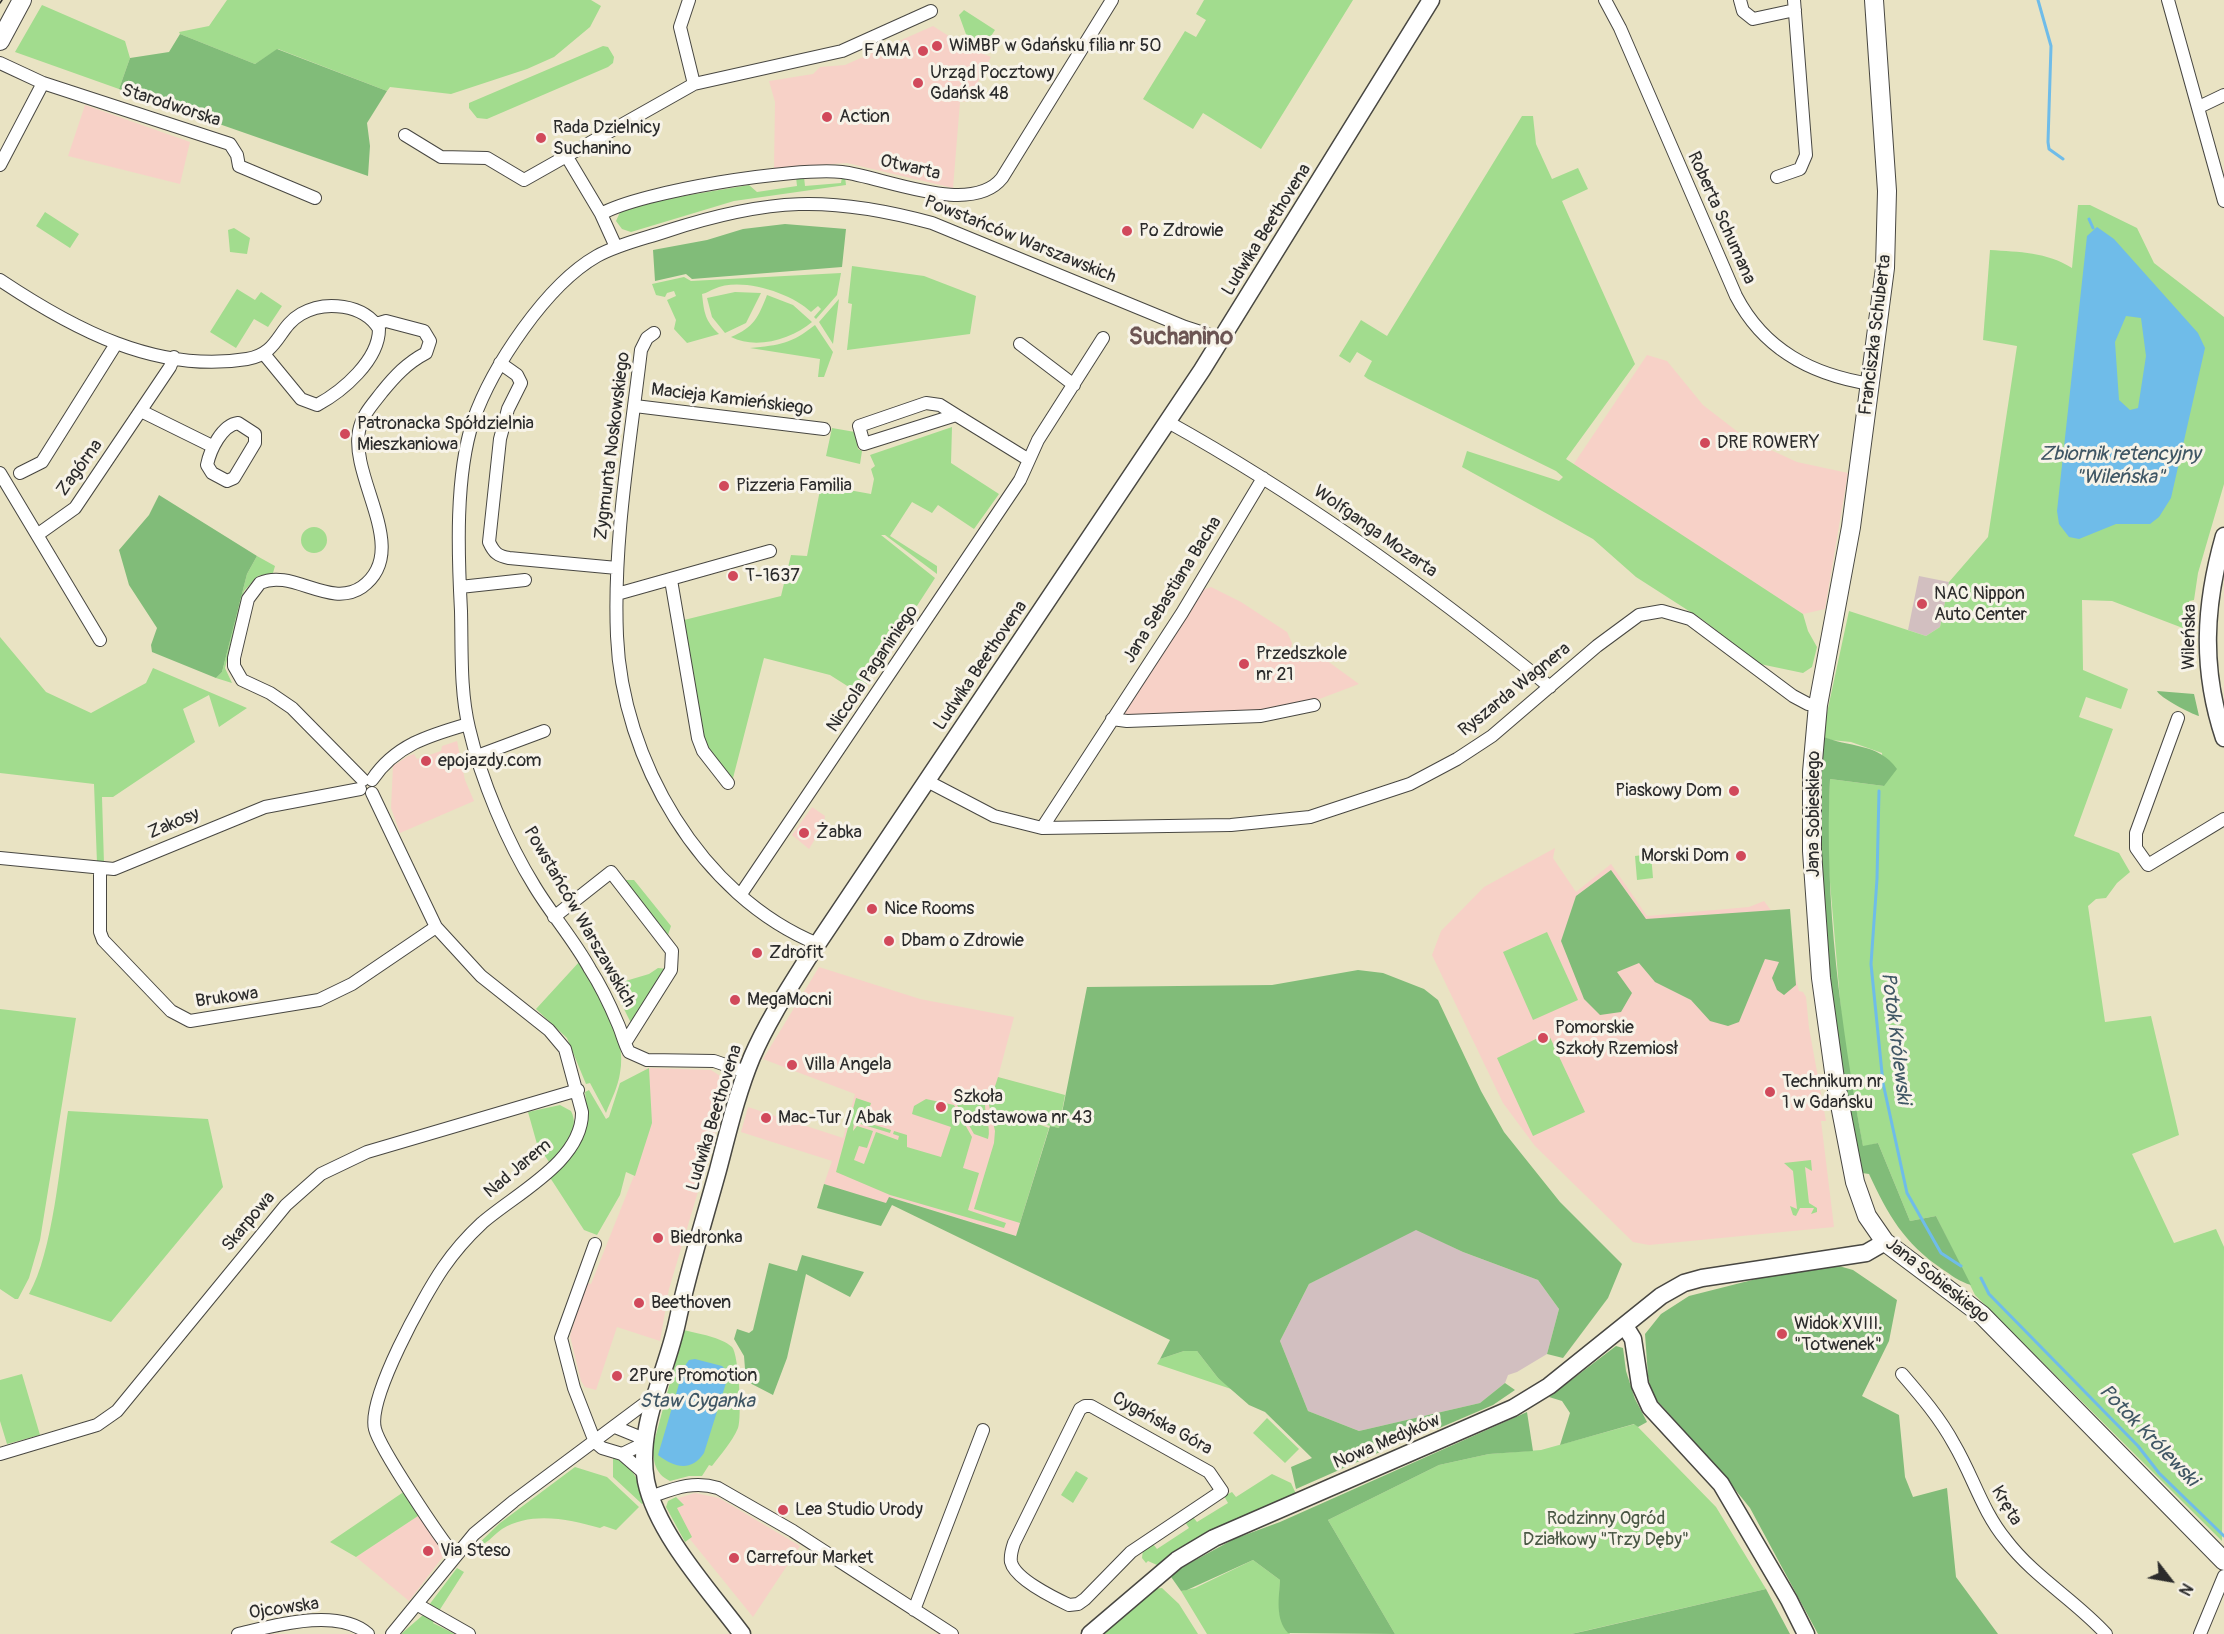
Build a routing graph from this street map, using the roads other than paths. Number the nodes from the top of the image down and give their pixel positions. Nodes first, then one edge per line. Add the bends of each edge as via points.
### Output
1 (22, 0) edge
2 (689, 0) edge
3 (1112, 0) edge
4 (1431, 0) edge
5 (1605, 0) edge
6 (1740, 0) edge
7 (1874, 0) edge
8 (2168, 0) edge
9 (1795, 5) edge
10 (931, 11) dead end
11 (0, 40) edge
12 (0, 63) edge
13 (43, 83) junction
14 (694, 84) junction
15 (2224, 95) edge
16 (2199, 107) junction
17 (405, 135) dead end
18 (2218, 155) edge
19 (567, 157) junction
20 (0, 165) edge
21 (1777, 177) dead end
22 (315, 198) dead end
23 (2224, 201) edge
24 (601, 214) junction
25 (616, 248) junction
26 (0, 280) edge
27 (376, 324) junction
28 (654, 333) dead end
29 (1104, 338) dead end
30 (1222, 339) junction
31 (116, 344) junction
32 (1020, 344) dead end
33 (264, 354) junction
34 (174, 357) junction
35 (500, 363) junction
36 (1871, 384) junction
37 (1074, 385) junction
38 (635, 406) junction
39 (141, 411) junction
40 (956, 415) junction
41 (1168, 422) junction
42 (824, 429) dead end
43 (212, 446) junction
44 (1029, 460) junction
45 (0, 473) edge
46 (20, 473) dead end
47 (1263, 478) junction
48 (37, 535) junction
49 (2224, 536) edge
50 (770, 551) dead end
51 (617, 568) junction
52 (525, 580) dead end
53 (671, 580) junction
54 (460, 587) junction
55 (617, 594) junction
56 (100, 640) dead end
57 (1825, 666) joint
58 (1550, 687) junction
59 (1314, 705) dead end
60 (1818, 705) junction
61 (2178, 718) dead end
62 (1112, 719) junction
63 (468, 724) junction
64 (544, 731) dead end
65 (2224, 738) edge
66 (477, 756) junction
67 (927, 781) junction
68 (728, 783) dead end
69 (367, 785) junction
70 (2224, 819) edge
71 (1042, 828) junction
72 (0, 858) edge
73 (100, 870) junction
74 (741, 894) junction
75 (554, 917) junction
76 (436, 927) junction
77 (818, 944) junction
78 (625, 1043) junction
79 (746, 1072) junction
80 (578, 1090) junction
81 (1885, 1242) junction
82 (595, 1244) dead end
83 (1625, 1326) junction
84 (1902, 1374) dead end
85 (656, 1395) junction
86 (615, 1427) junction
87 (983, 1430) dead end
88 (595, 1443) junction
89 (645, 1443) junction
90 (0, 1454) edge
91 (622, 1454) junction
92 (645, 1474) junction
93 (1222, 1491) joint
94 (650, 1497) junction
95 (455, 1556) junction
96 (2224, 1561) edge
97 (2224, 1576) edge
98 (418, 1605) junction
99 (914, 1610) junction
100 (238, 1634) edge
101 (368, 1634) edge
102 (392, 1634) edge
103 (469, 1634) edge
104 (742, 1634) edge
105 (952, 1634) edge
106 (1090, 1634) edge
107 (1806, 1634) edge
108 (2106, 1634) edge
109 (2200, 1634) edge

1 - 11 main road
2 - 14 street via 680,27
3 - 24 street, Otwarta via 996,186 978,195 948,195 826,171 640,199
4 - 30 street, Ludwika Beethovena
5 - 36 street, Roberta Schumana via 1748,316 1772,343 1804,366
6 - 9 street via 1743,11 1753,19
7 - 36 main road, Franciszka Schuberta via 1887,225
8 - 16 street
9 - 21 street via 1806,155 1800,169
10 - 14 street via 842,51
12 - 13 street, Starodworska
13 - 20 street
13 - 22 street, Starodworska via 230,144 239,165
14 - 19 street
15 - 16 street
16 - 18 street
17 - 19 street via 441,157 487,158 524,180
18 - 23 street
19 - 24 street
24 - 25 street
25 - 30 street, Powstańców Warszawskich via 736,211 782,204 836,203 932,223
25 - 35 street, Powstańców Warszawskich via 595,257 563,284
26 - 31 street
27 - 33 street via 367,315 346,307 317,308 300,314
27 - 33 street via 379,339 370,357 346,384 317,405 301,399
27 - 69 street, Nad Jarem via 386,321 424,331 430,341 426,353 407,363 367,411 359,432 360,462 383,547 377,570 361,588 339,594 280,581 260,583 248,599 234,658 242,680 292,708
28 - 38 street, Zygmunta Noskowskiego via 641,351
29 - 37 street, Niccola Paganiniego
30 - 41 street, Ludwika Beethovena
31 - 34 street
31 - 46 street via 42,462
32 - 37 street
33 - 34 street via 225,361
34 - 39 street, Zagórna
35 - 51 street, Zygmunta Noskowskiego via 517,375 521,383 508,409 500,439 489,542 492,549 501,557
35 - 54 street, Powstańców Warszawskich via 485,390 468,438 460,509
36 - 57 main road, Franciszka Schuberta via 1851,527
37 - 44 street, Niccola Paganiniego
38 - 42 street, Macieja Kamieńskiego
38 - 51 street, Zygmunta Noskowskiego
39 - 43 street
39 - 48 street, Zagórna via 75,508
40 - 40 street via 940,405 926,403 859,426 864,444
40 - 44 street
41 - 47 street, Wolfganga Mozarta
41 - 67 street, Ludwika Beethovena
43 - 43 street via 208,469 231,480 256,438 252,430 235,423
44 - 74 street, Niccola Paganiniego via 1020,480
45 - 48 street
47 - 58 street, Wolfganga Mozarta via 1416,581
47 - 62 street, Jana Sebastiana Bacha via 1182,613
48 - 56 street
49 - 65 street, Wileńska via 2212,578 2206,641 2210,687
50 - 53 street
51 - 55 street, Zygmunta Noskowskiego
52 - 54 street
53 - 55 street
53 - 68 street via 698,738
54 - 63 street, Powstańców Warszawskich
55 - 74 street, Zygmunta Noskowskiego via 617,637 631,721 664,800 686,837
57 - 60 main road, Jana Sobieskiego
58 - 60 street, Ryszarda Wagnera via 1624,624 1639,615 1662,611 1690,619 1793,696
58 - 71 street, Ryszarda Wagnera via 1492,736 1457,759 1410,784 1310,817 1231,825
59 - 62 street via 1253,717 1121,722
60 - 81 main road, Jana Sobieskiego via 1812,772 1812,851 1825,1013 1858,1194
61 - 70 street via 2136,833 2136,848 2148,865
62 - 71 street, Jana Sebastiana Bacha
63 - 66 street, Powstańców Warszawskich
63 - 69 street via 409,745 387,760
64 - 66 street
66 - 75 street, Powstańców Warszawskich via 518,857
67 - 71 street, Ryszarda Wagnera via 994,816
67 - 77 street, Ludwika Beethovena
69 - 73 street, Zakosy via 265,807 114,869
69 - 76 street, Nad Jarem
72 - 73 street, Zakosy
73 - 76 street, Brukowa via 103,940 171,1011 190,1022 319,1000 352,984
74 - 77 street, Zygmunta Noskowskiego via 802,938
75 - 78 street, Powstańców Warszawskich via 598,982
75 - 78 street via 611,872 672,951 671,970
76 - 80 street, Nad Jarem via 481,976 558,1040 569,1059
77 - 79 street, Ludwika Beethovena via 769,1023
78 - 79 street via 630,1052 642,1059 714,1061
79 - 85 street, Ludwika Beethovena
80 - 90 street, Skarpowa via 367,1152 321,1174 286,1205 117,1411 97,1425
80 - 95 street, Nad Jarem via 582,1123 577,1139 561,1160 480,1225 443,1267 406,1333 376,1404 375,1431 381,1444
81 - 83 street, Nowa Medyków via 1866,1253 1684,1283
81 - 96 main road, Jana Sobieskiego via 1982,1315
82 - 88 street via 561,1338 574,1388
83 - 106 street, Nowa Medyków via 1550,1386 1513,1408 1234,1528 1183,1556
83 - 107 street via 1633,1339 1640,1385 1650,1407 1721,1484
84 - 108 street, Kręta via 1956,1445 1979,1499 2005,1540 2040,1577
85 - 86 street
85 - 89 street
86 - 88 street
86 - 89 street
87 - 99 street
88 - 91 street
88 - 95 street via 514,1500
89 - 91 street
89 - 92 street
91 - 92 street
92 - 94 street
93 - 93 street, Cygańska Góra via 1205,1470 1085,1406 1080,1409 1014,1543 1011,1563 1019,1576 1065,1603 1078,1604 1131,1552
94 - 99 street via 686,1485 708,1485 800,1536
94 - 104 street via 679,1548
95 - 98 street
97 - 109 street
98 - 102 street
98 - 103 street
99 - 105 street
100 - 101 street, Ojcowska via 329,1620 354,1624

